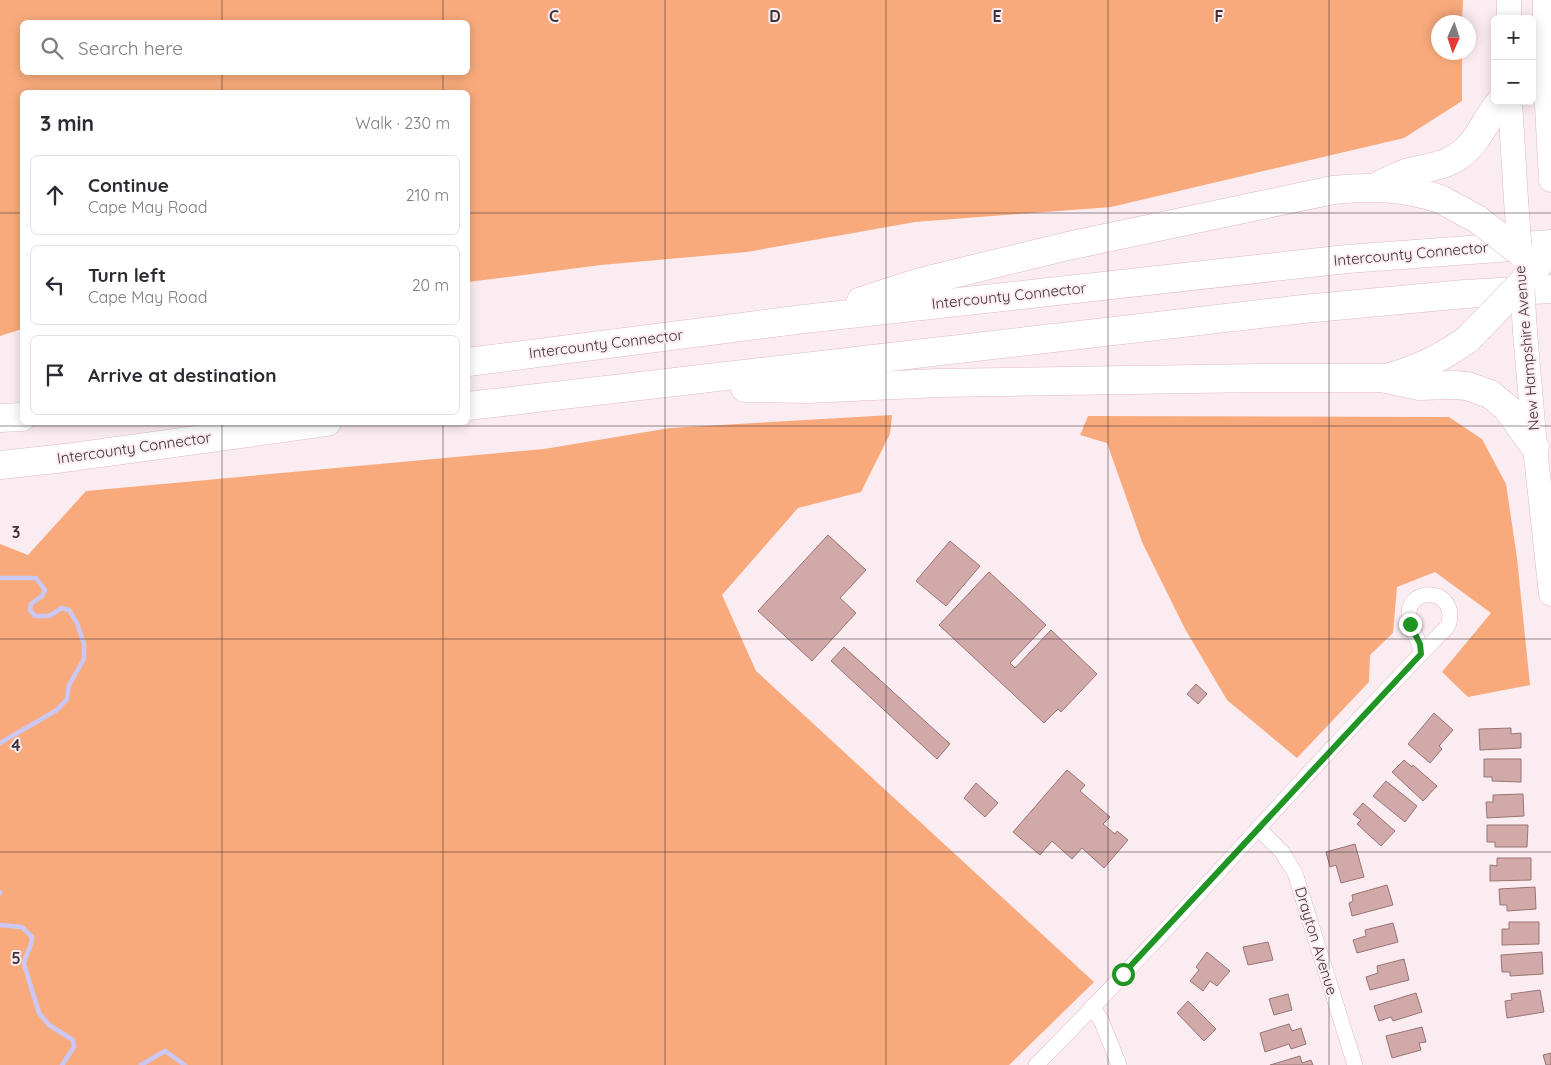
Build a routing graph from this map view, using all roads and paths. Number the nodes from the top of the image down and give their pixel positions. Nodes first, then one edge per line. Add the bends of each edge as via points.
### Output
1 (1509, 0) edge
2 (1544, 0) edge
3 (1509, 15) edge
4 (1548, 56) edge
5 (1497, 105) edge
6 (1510, 105) edge
7 (1551, 180) edge
8 (1375, 187) junction
9 (1551, 244) edge
10 (1536, 267) edge
11 (1551, 289) edge
12 (804, 319) junction
13 (470, 362) edge
14 (1382, 378) junction
15 (650, 385) junction
16 (470, 406) edge
17 (20, 417) edge
18 (0, 418) edge
19 (305, 425) edge
20 (1535, 447) junction
21 (0, 465) edge
22 (1551, 594) edge
23 (1421, 654) dead end
24 (1258, 828) junction
25 (1092, 1007) junction
26 (1036, 1065) edge
27 (1119, 1065) edge
28 (1355, 1065) edge

1 - 3 main road
2 - 4 main road
4 - 7 main road
5 - 8 highway via 1481,132 1461,155
6 - 10 main road, New Hampshire Avenue, bridge via 1516,200
8 - 10 highway, bridge via 1418,192 1440,199 1477,219
8 - 12 highway via 1332,190 1068,246 920,282
9 - 12 highway, Intercounty Connector via 1347,259
10 - 14 highway, bridge via 1468,339 1453,350 1427,365
10 - 20 main road, New Hampshire Avenue, bridge via 1525,332
11 - 15 highway via 1304,309
12 - 13 highway, Intercounty Connector
14 - 15 highway via 939,383 808,389
14 - 20 highway via 1419,386 1467,386 1490,394 1508,408
15 - 16 highway
17 - 18 highway
19 - 21 highway, Intercounty Connector
20 - 22 main road, New Hampshire Avenue
23 - 24 street
24 - 25 street
24 - 28 street, Drayton Avenue via 1282,852 1295,873
25 - 26 street
25 - 27 street via 1101,1020

